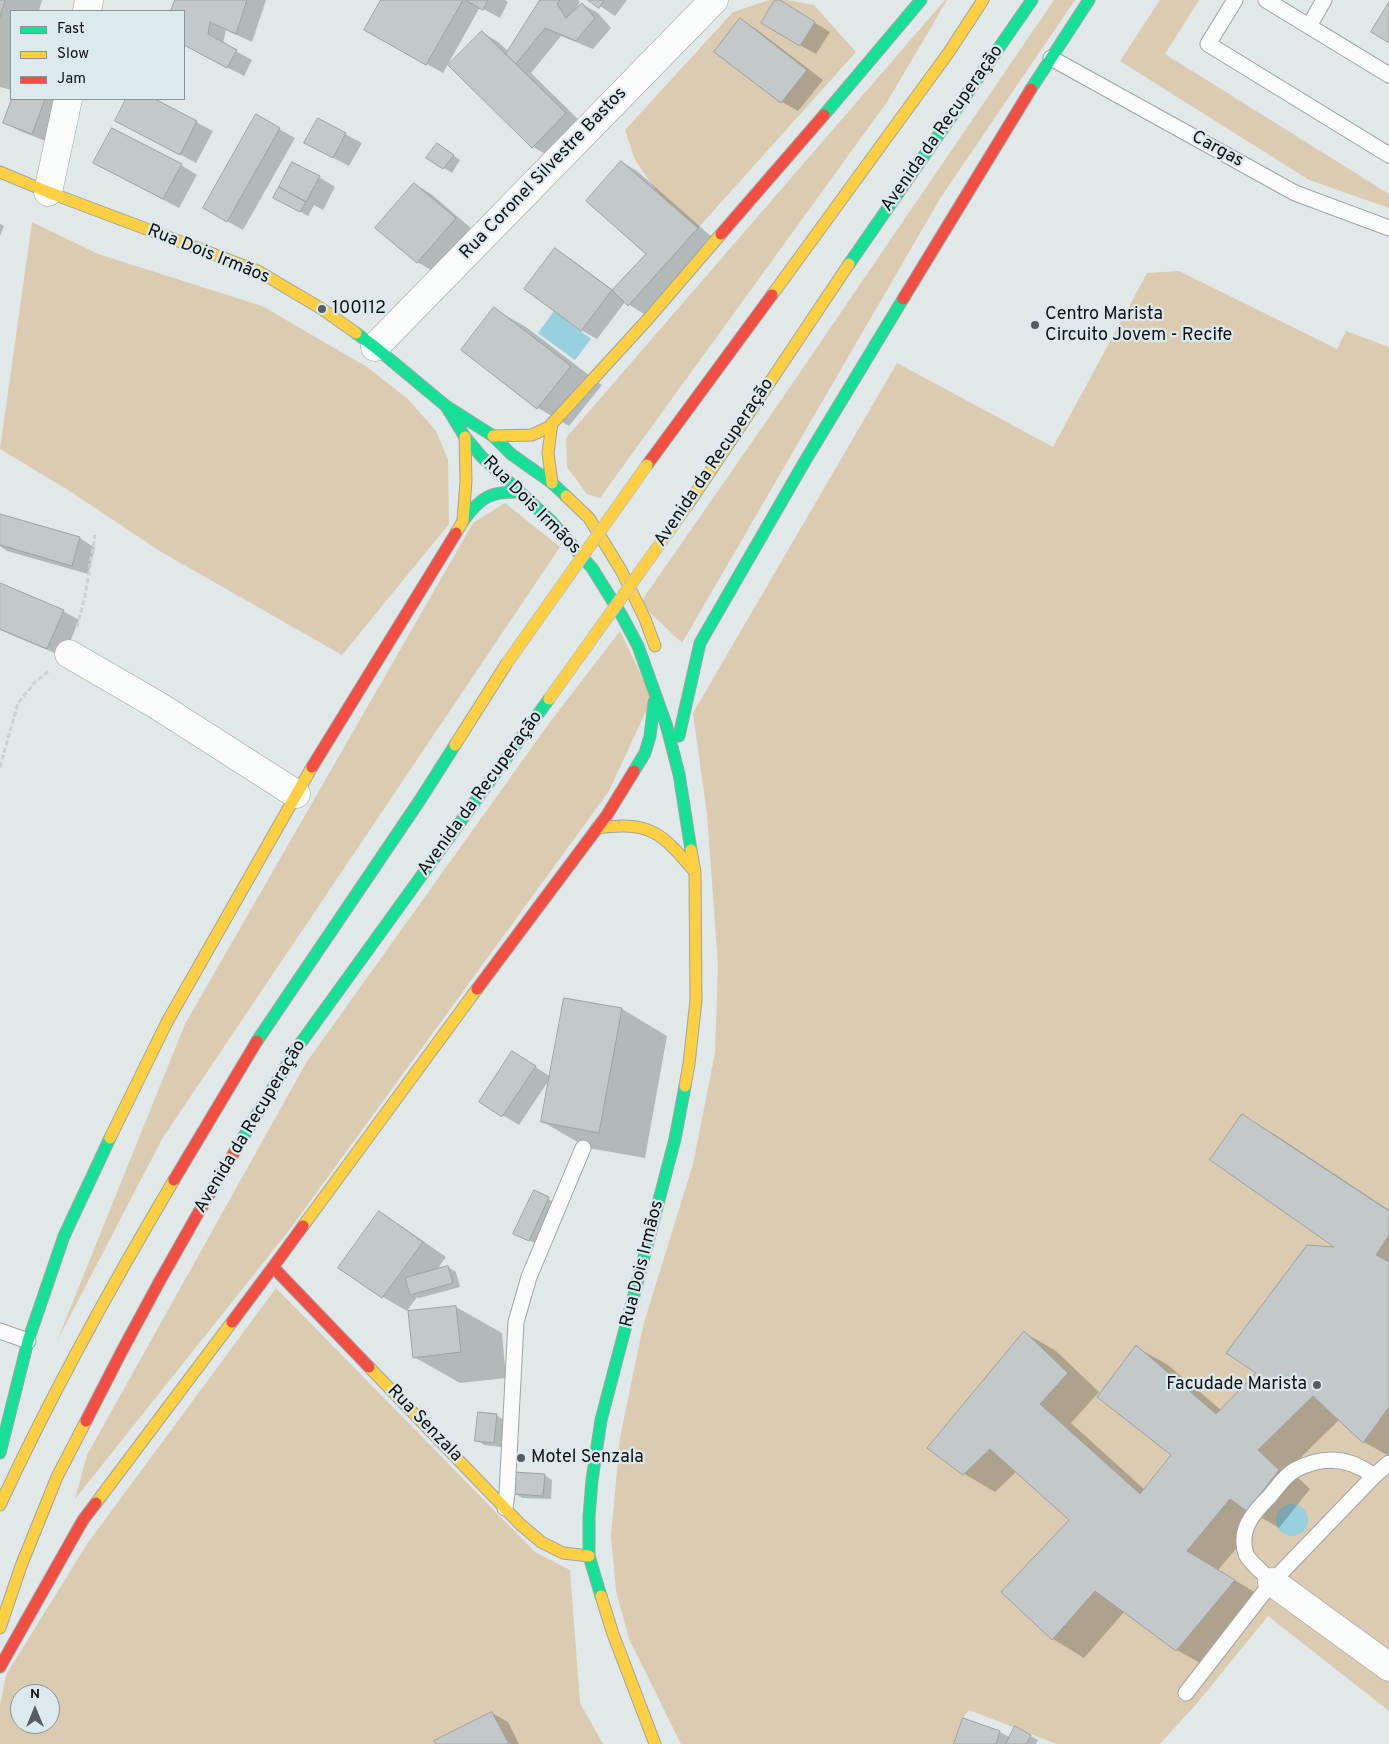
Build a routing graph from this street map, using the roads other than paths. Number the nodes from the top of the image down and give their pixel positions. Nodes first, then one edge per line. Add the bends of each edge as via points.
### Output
1 (714, 0) edge
2 (921, 0) edge
3 (983, 0) edge
4 (1032, 0) edge
5 (1089, 0) edge
6 (1235, 0) edge
7 (1266, 0) edge
8 (1324, 0) edge
9 (962, 9) dead end
10 (1309, 26) junction
11 (949, 52) junction
12 (1051, 58) junction
13 (1389, 75) edge
14 (68, 100) edge
15 (1389, 155) edge
16 (0, 172) edge
17 (48, 192) junction
18 (1389, 228) edge
19 (375, 347) junction
20 (446, 406) junction
21 (552, 423) junction
22 (493, 436) junction
23 (465, 438) junction
24 (552, 483) junction
25 (520, 492) junction
26 (463, 521) junction
27 (700, 643) junction
28 (69, 654) dead end
29 (687, 654) dead end
30 (661, 655) dead end
31 (654, 686) junction
32 (674, 706) dead end
33 (679, 736) junction
34 (679, 774) junction
35 (296, 794) junction
36 (597, 828) junction
37 (694, 872) junction
38 (583, 1148) dead end
39 (274, 1268) junction
40 (0, 1332) edge
41 (28, 1340) junction
42 (0, 1453) edge
43 (1389, 1463) edge
44 (1374, 1476) junction
45 (0, 1504) edge
46 (505, 1508) junction
47 (589, 1556) junction
48 (1272, 1582) junction
49 (0, 1628) edge
50 (0, 1666) edge
51 (1389, 1667) edge
52 (1186, 1693) dead end
53 (655, 1744) edge

1 - 19 street, Rua Coronel Silvestre Bastos
2 - 21 main road via 654,311
3 - 11 main road
4 - 49 main road, Avenida da Recuperação, bridge via 877,222 687,506 295,1051 208,1195 121,1351 56,1477
5 - 12 main road
6 - 15 lane via 1208,44
7 - 10 lane
8 - 10 lane
9 - 11 main road
10 - 13 lane
11 - 45 main road, bridge via 647,465 507,664 244,1062 118,1274
12 - 18 lane, Cargas via 1295,193
12 - 27 main road via 815,444
14 - 17 street
16 - 17 main road, Rua Dois Irmãos
17 - 19 main road, Rua Dois Irmãos via 258,271
19 - 20 main road, Rua Dois Irmãos
20 - 22 main road, Rua Dois Irmãos
20 - 23 main road, Rua Dois Irmãos
21 - 22 main road via 532,435
21 - 24 main road, Rua Dois Irmãos via 548,442
22 - 24 main road, Rua Dois Irmãos via 511,454
23 - 25 main road, Rua Dois Irmãos
23 - 26 main road
24 - 30 main road, Rua Dois Irmãos via 589,518 621,570
25 - 26 main road via 497,492 485,496
25 - 31 main road, Rua Dois Irmãos via 551,521 592,568 638,646
26 - 35 main road
27 - 29 main road
27 - 33 main road, Rua Dois Irmãos
28 - 35 street via 157,705
31 - 34 main road, Rua Dois Irmãos
31 - 36 main road via 654,712 645,753
32 - 33 main road, Rua Dois Irmãos
33 - 34 main road, Rua Dois Irmãos
34 - 37 main road, Rua Dois Irmãos
35 - 41 main road via 167,1022 114,1128 64,1236
36 - 37 main road via 620,824 639,826 657,833 670,843
36 - 39 main road
37 - 47 main road, Rua Dois Irmãos via 696,1000 690,1064 675,1140 602,1420 592,1480
38 - 46 lane via 529,1277 516,1322
39 - 46 main road, Rua Senzala
39 - 50 main road via 83,1520
40 - 41 lane
41 - 42 main road
43 - 44 lane
44 - 48 lane
44 - 48 lane via 1346,1460 1318,1462 1294,1470 1254,1513 1246,1526 1243,1541 1247,1556
46 - 47 main road, Rua Senzala via 541,1542 563,1553
47 - 53 main road, Rua Dois Irmãos via 612,1634
48 - 51 street
48 - 52 lane

